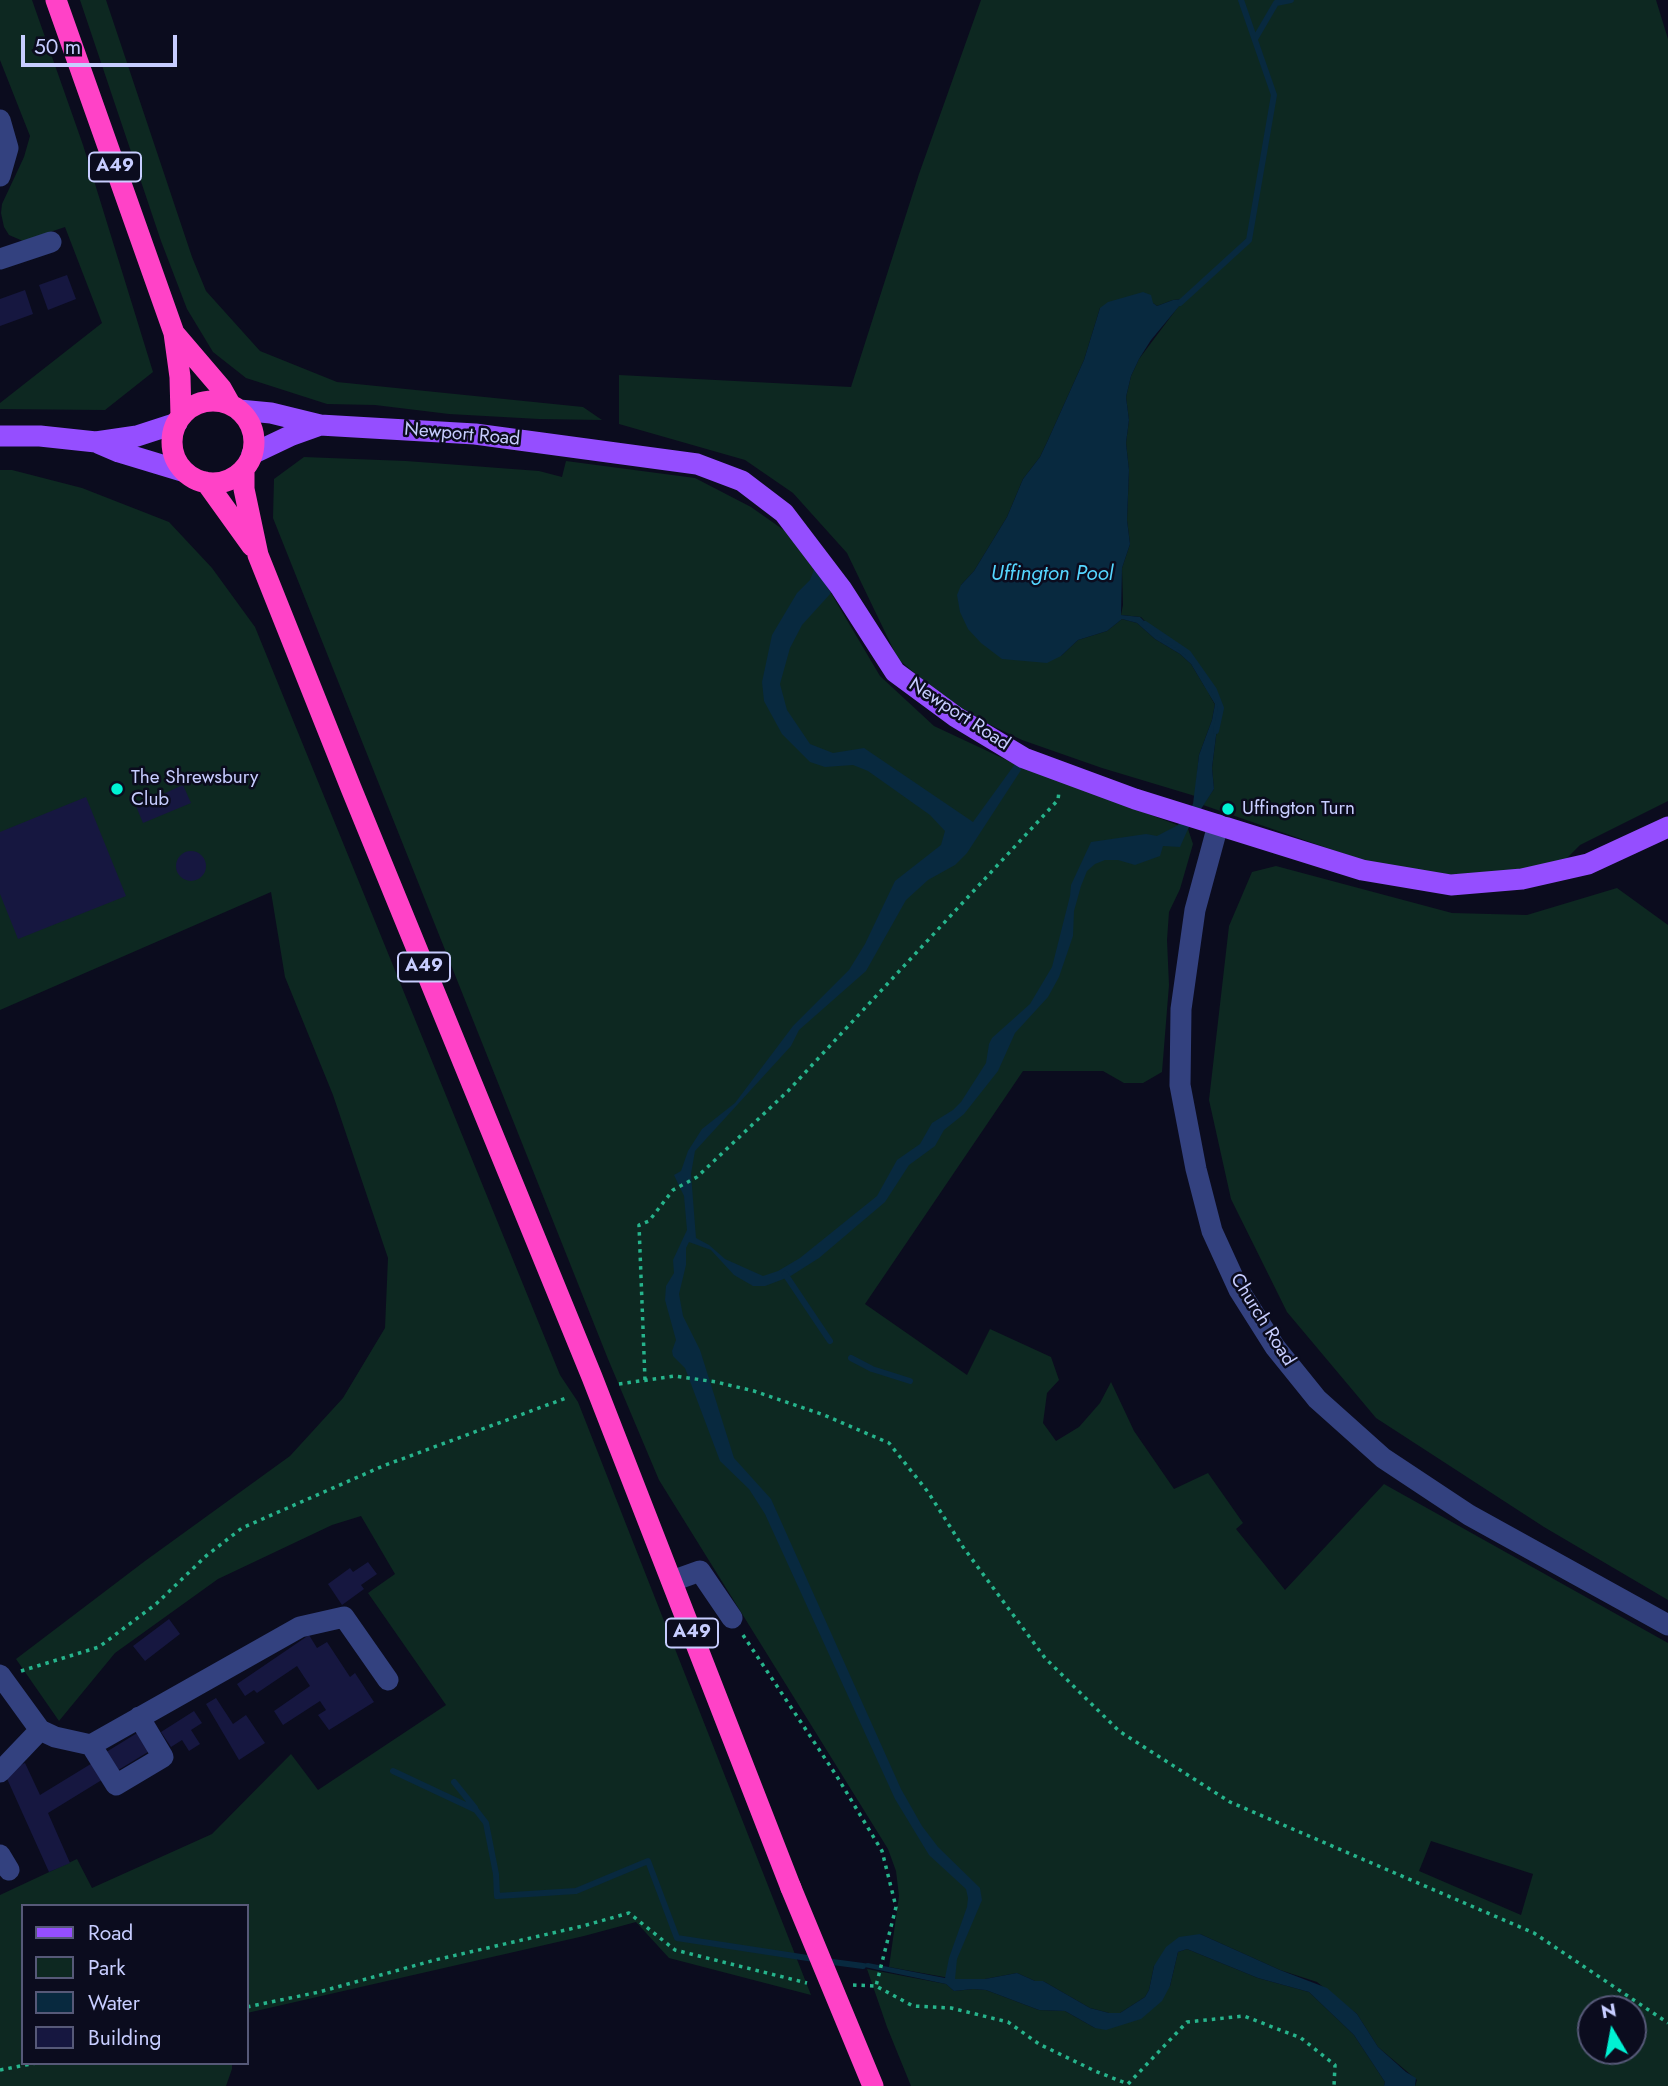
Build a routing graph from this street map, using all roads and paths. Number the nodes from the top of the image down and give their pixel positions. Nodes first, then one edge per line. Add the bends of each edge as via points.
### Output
1 (56, 0) edge
2 (0, 120) edge
3 (0, 176) edge
4 (51, 242) dead end
5 (1, 254) edge
6 (174, 333) junction
7 (235, 407) junction
8 (179, 420) junction
9 (320, 425) junction
10 (0, 436) edge
11 (96, 442) junction
12 (248, 461) junction
13 (186, 472) junction
14 (206, 482) junction
15 (258, 555) junction
16 (1068, 774) junction
17 (1213, 823) junction
18 (1668, 827) edge
19 (645, 1380) junction
20 (619, 1384) dead end
21 (566, 1398) dead end
22 (672, 1581) junction
23 (732, 1618) joint
24 (1668, 1625) edge
25 (1, 1677) edge
26 (388, 1680) dead end
27 (139, 1717) junction
28 (40, 1730) junction
29 (91, 1745) junction
30 (0, 1772) edge
31 (876, 1986) dead end
32 (1668, 2023) edge
33 (26, 2065) edge
34 (0, 2070) edge
35 (873, 2086) edge

1 - 6 highway, A49
2 - 3 street via 8,148
4 - 5 street
6 - 7 highway, A49
6 - 8 highway, A49
7 - 8 highway via 220,401 199,403
7 - 9 main road, Newport Road
7 - 12 highway via 254,435
8 - 11 main road via 137,436
8 - 13 highway via 173,433 174,454
9 - 12 main road, Newport Road via 292,435
9 - 16 main road, Newport Road via 475,434 697,464 743,481 784,513 841,587 895,672 956,717 1024,758
10 - 11 main road
11 - 13 main road
12 - 14 highway via 227,480
12 - 15 highway, A49 via 244,489
13 - 14 highway
14 - 15 highway, A49
15 - 22 highway, A49
16 - 17 main road, Newport Road
16 - 19 path via 1058,800 788,1091 696,1177 673,1190 649,1221 639,1225
17 - 18 main road, Newport Road via 1362,870 1451,885 1522,878 1588,864
17 - 24 street, Church Road via 1181,1009 1180,1085 1212,1231 1238,1290 1317,1399 1382,1458 1469,1515
19 - 20 path
19 - 32 path via 684,1376 754,1391 889,1443 1045,1658 1119,1731 1230,1802 1534,1933
21 - 25 path via 383,1466 242,1528 99,1647
22 - 23 street via 700,1571
22 - 35 highway, A49, bridge
23 - 31 path via 882,1851 896,1907
25 - 28 street
26 - 27 street via 344,1617 300,1627
27 - 29 street
27 - 29 street via 163,1757 116,1785
28 - 29 street
28 - 30 street
33 - 34 path

